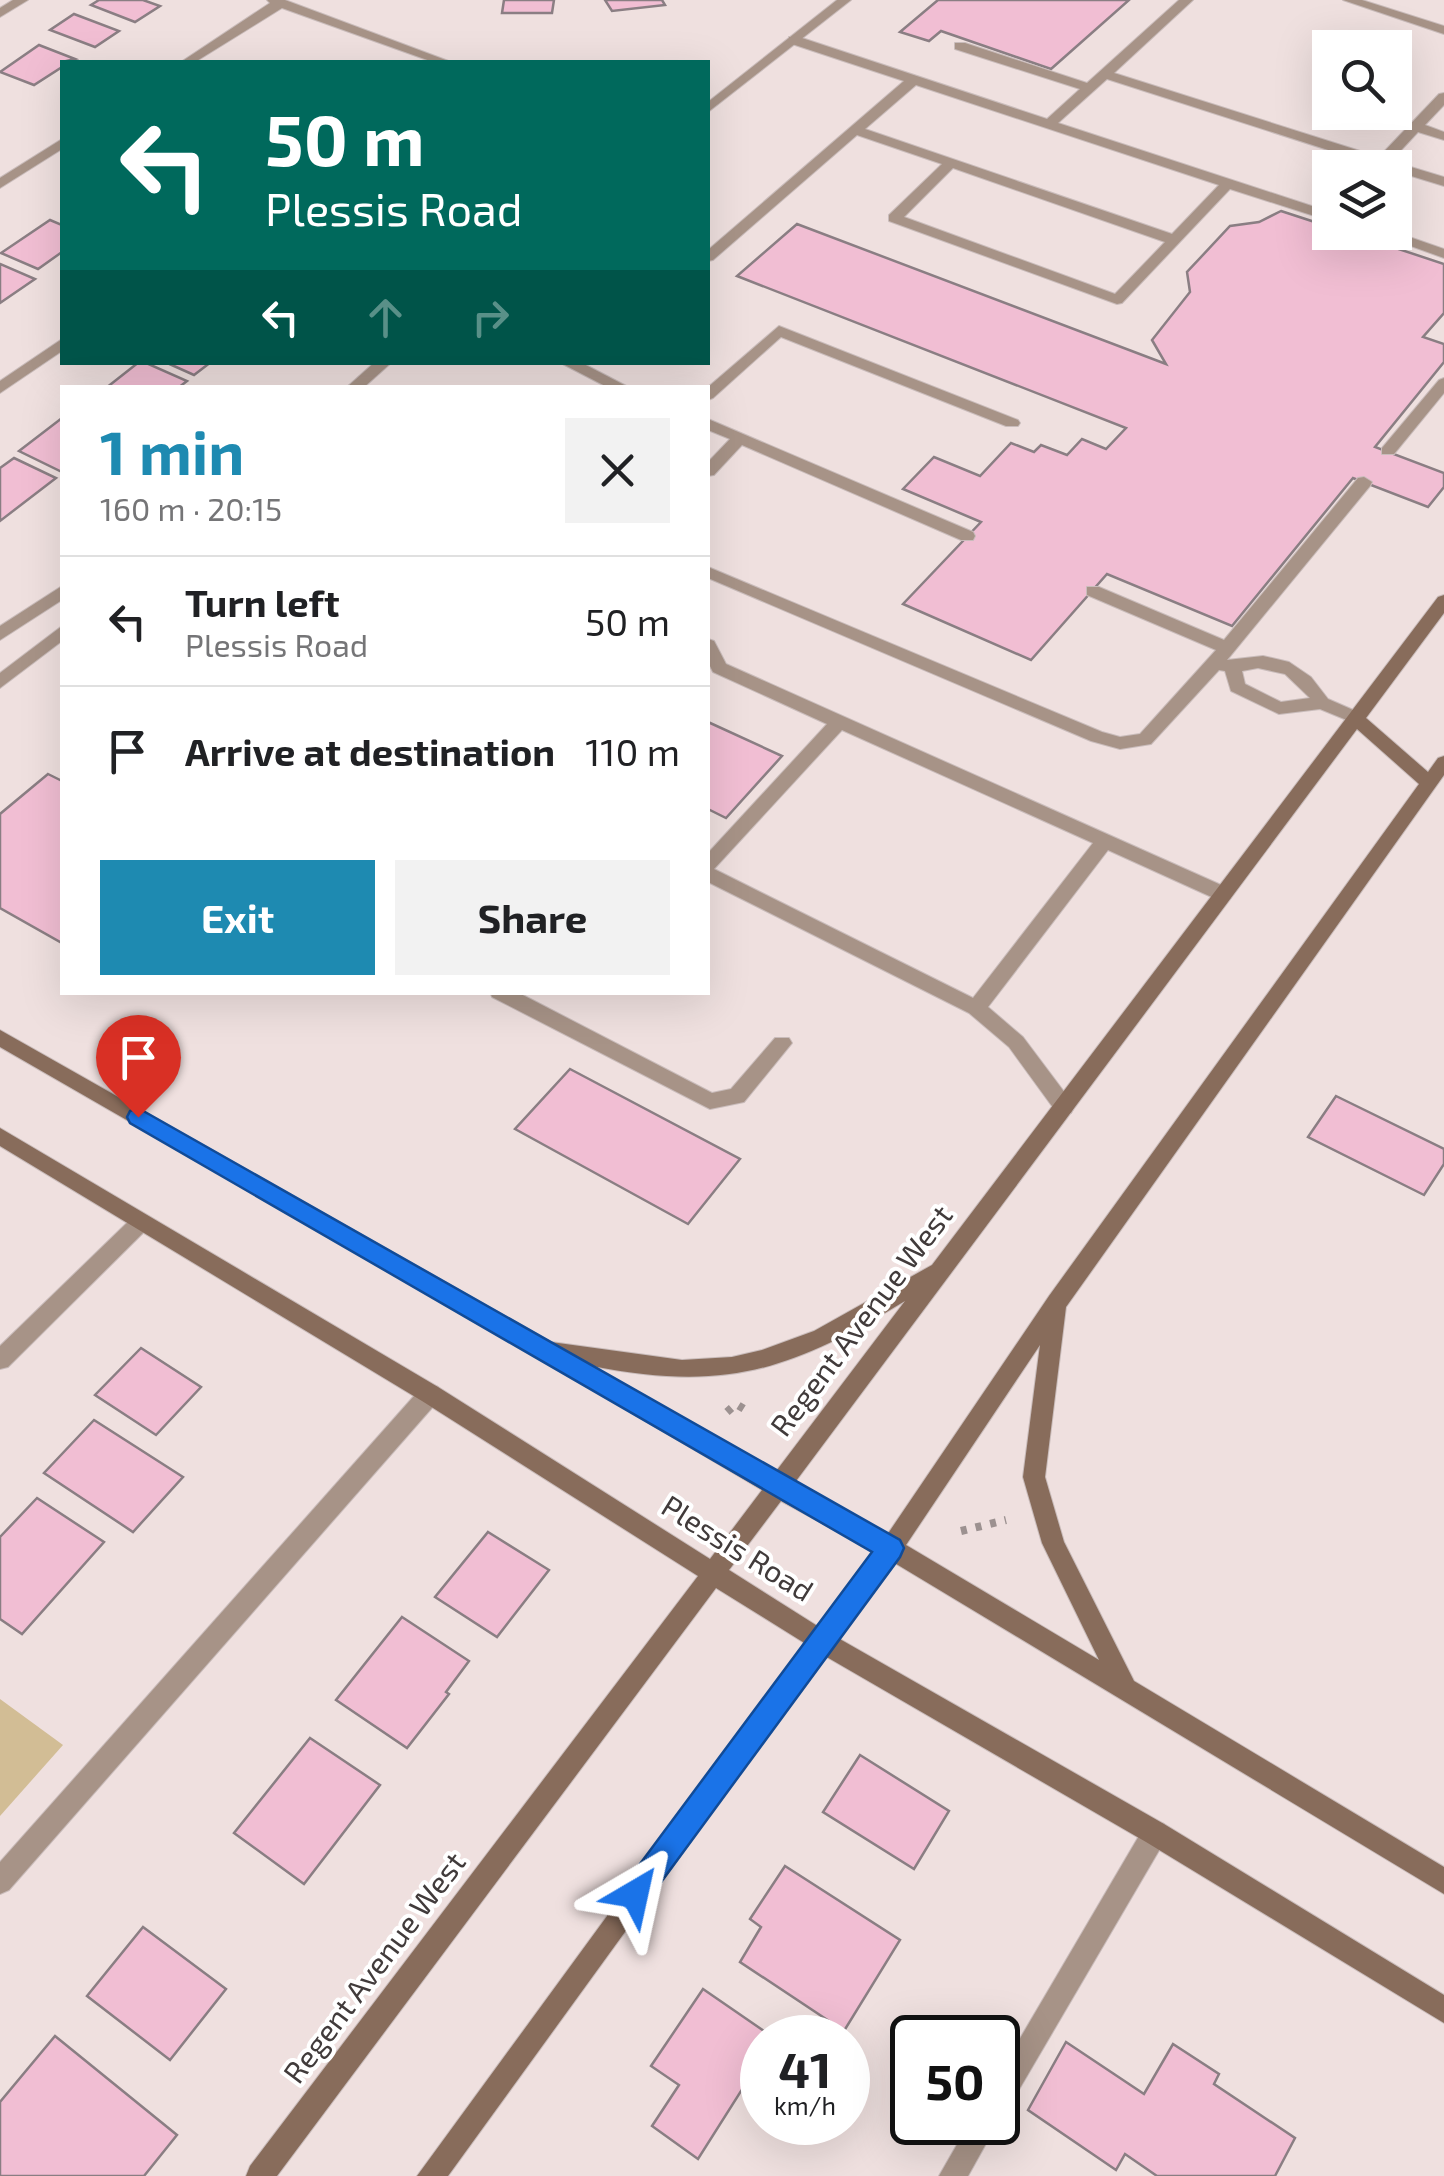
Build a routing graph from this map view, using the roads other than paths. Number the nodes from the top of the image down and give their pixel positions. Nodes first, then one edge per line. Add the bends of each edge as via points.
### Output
1 (22, 0) edge
2 (844, 0) edge
3 (1187, 0) edge
4 (1348, 0) edge
5 (277, 1) edge
6 (0, 13) edge
7 (1444, 30) edge
8 (794, 40) junction
9 (960, 46) dead end
10 (191, 60) edge
11 (439, 60) edge
12 (1105, 74) junction
13 (913, 80) junction
14 (1089, 88) junction
15 (1444, 97) edge
16 (710, 106) edge
17 (1436, 116) edge
18 (1048, 124) junction
19 (1416, 126) junction
20 (855, 130) junction
21 (1444, 136) edge
22 (60, 144) edge
23 (1344, 150) edge
24 (1393, 150) edge
25 (951, 163) junction
26 (1412, 172) edge
27 (1444, 182) edge
28 (1228, 183) junction
29 (0, 184) edge
30 (1312, 210) edge
31 (1175, 240) junction
32 (1412, 243) edge
33 (1444, 254) edge
34 (710, 255) edge
35 (60, 345) edge
36 (381, 365) edge
37 (578, 365) edge
38 (1444, 383) edge
39 (357, 385) edge
40 (618, 385) edge
41 (0, 388) edge
42 (710, 393) edge
43 (1012, 424) dead end
44 (710, 425) edge
45 (740, 438) junction
46 (1388, 452) dead end
47 (710, 469) edge
48 (1364, 482) dead end
49 (968, 536) dead end
50 (710, 573) edge
51 (1092, 591) dead end
52 (60, 593) edge
53 (1444, 602) edge
54 (0, 634) edge
55 (60, 634) edge
56 (710, 649) edge
57 (1225, 660) junction
58 (0, 682) edge
59 (1322, 703) junction
60 (1354, 717) junction
61 (838, 722) junction
62 (1444, 762) edge
63 (1429, 783) junction
64 (1104, 841) junction
65 (710, 862) edge
66 (710, 875) edge
67 (1222, 894) junction
68 (505, 995) edge
69 (976, 1008) junction
70 (0, 1038) edge
71 (782, 1043) dead end
72 (1064, 1107) junction
73 (0, 1136) edge
74 (140, 1223) junction
75 (945, 1267) junction
76 (1056, 1302) junction
77 (538, 1347) junction
78 (0, 1360) edge
79 (430, 1394) junction
80 (776, 1486) junction
81 (890, 1548) junction
82 (714, 1569) junction
83 (821, 1640) junction
84 (1126, 1690) junction
85 (1155, 1833) junction
86 (0, 1880) edge
87 (1444, 1881) edge
88 (1444, 2010) edge
89 (1020, 2063) edge
90 (972, 2145) edge
91 (260, 2176) edge
92 (431, 2176) edge
93 (954, 2176) edge

1 - 6 street
2 - 8 street
3 - 12 street
4 - 7 street
5 - 10 street
5 - 11 street
8 - 13 street
8 - 16 street
9 - 14 street
12 - 14 street
12 - 23 street
13 - 18 street
13 - 20 street
14 - 18 street
15 - 17 street
17 - 19 street
18 - 28 street
19 - 21 street
19 - 24 street
20 - 25 street
20 - 34 street
22 - 29 street
25 - 31 street
25 - 31 street via 894,218 1117,300
26 - 27 street
28 - 30 street
28 - 31 street
32 - 33 street
35 - 41 street
36 - 39 street
37 - 40 street
38 - 46 street
42 - 43 street via 779,330
44 - 45 street
45 - 47 street
45 - 49 street
48 - 57 street
50 - 57 street via 1120,743 1145,740
51 - 57 street
52 - 54 street
53 - 60 main road, Regent Avenue West
55 - 58 street
56 - 61 street via 719,668
57 - 59 street via 1264,662 1304,676
57 - 59 street via 1237,687 1279,708
59 - 60 street
60 - 63 main road
60 - 67 main road, Regent Avenue West
61 - 64 street
61 - 65 street
62 - 63 main road
63 - 76 main road
64 - 67 street
64 - 69 street
66 - 69 street
67 - 72 main road, Regent Avenue West
68 - 71 street via 710,1101 736,1096
69 - 72 street via 1016,1042
70 - 77 main road
72 - 75 main road, Regent Avenue West
73 - 74 main road, Plessis Road
74 - 78 street
74 - 79 main road, Plessis Road
75 - 77 main road via 838,1332 754,1363 700,1370
75 - 80 main road, Regent Avenue West
76 - 81 main road
76 - 84 main road via 1034,1477 1053,1544
77 - 80 main road
79 - 82 main road, Plessis Road
79 - 86 street
80 - 81 main road
80 - 82 main road, Regent Avenue West
81 - 83 main road
81 - 84 main road
82 - 83 main road, Plessis Road
82 - 91 main road, Regent Avenue West
83 - 85 main road, Plessis Road
83 - 92 main road
84 - 87 main road
85 - 88 main road, Plessis Road
85 - 89 street
90 - 93 street

